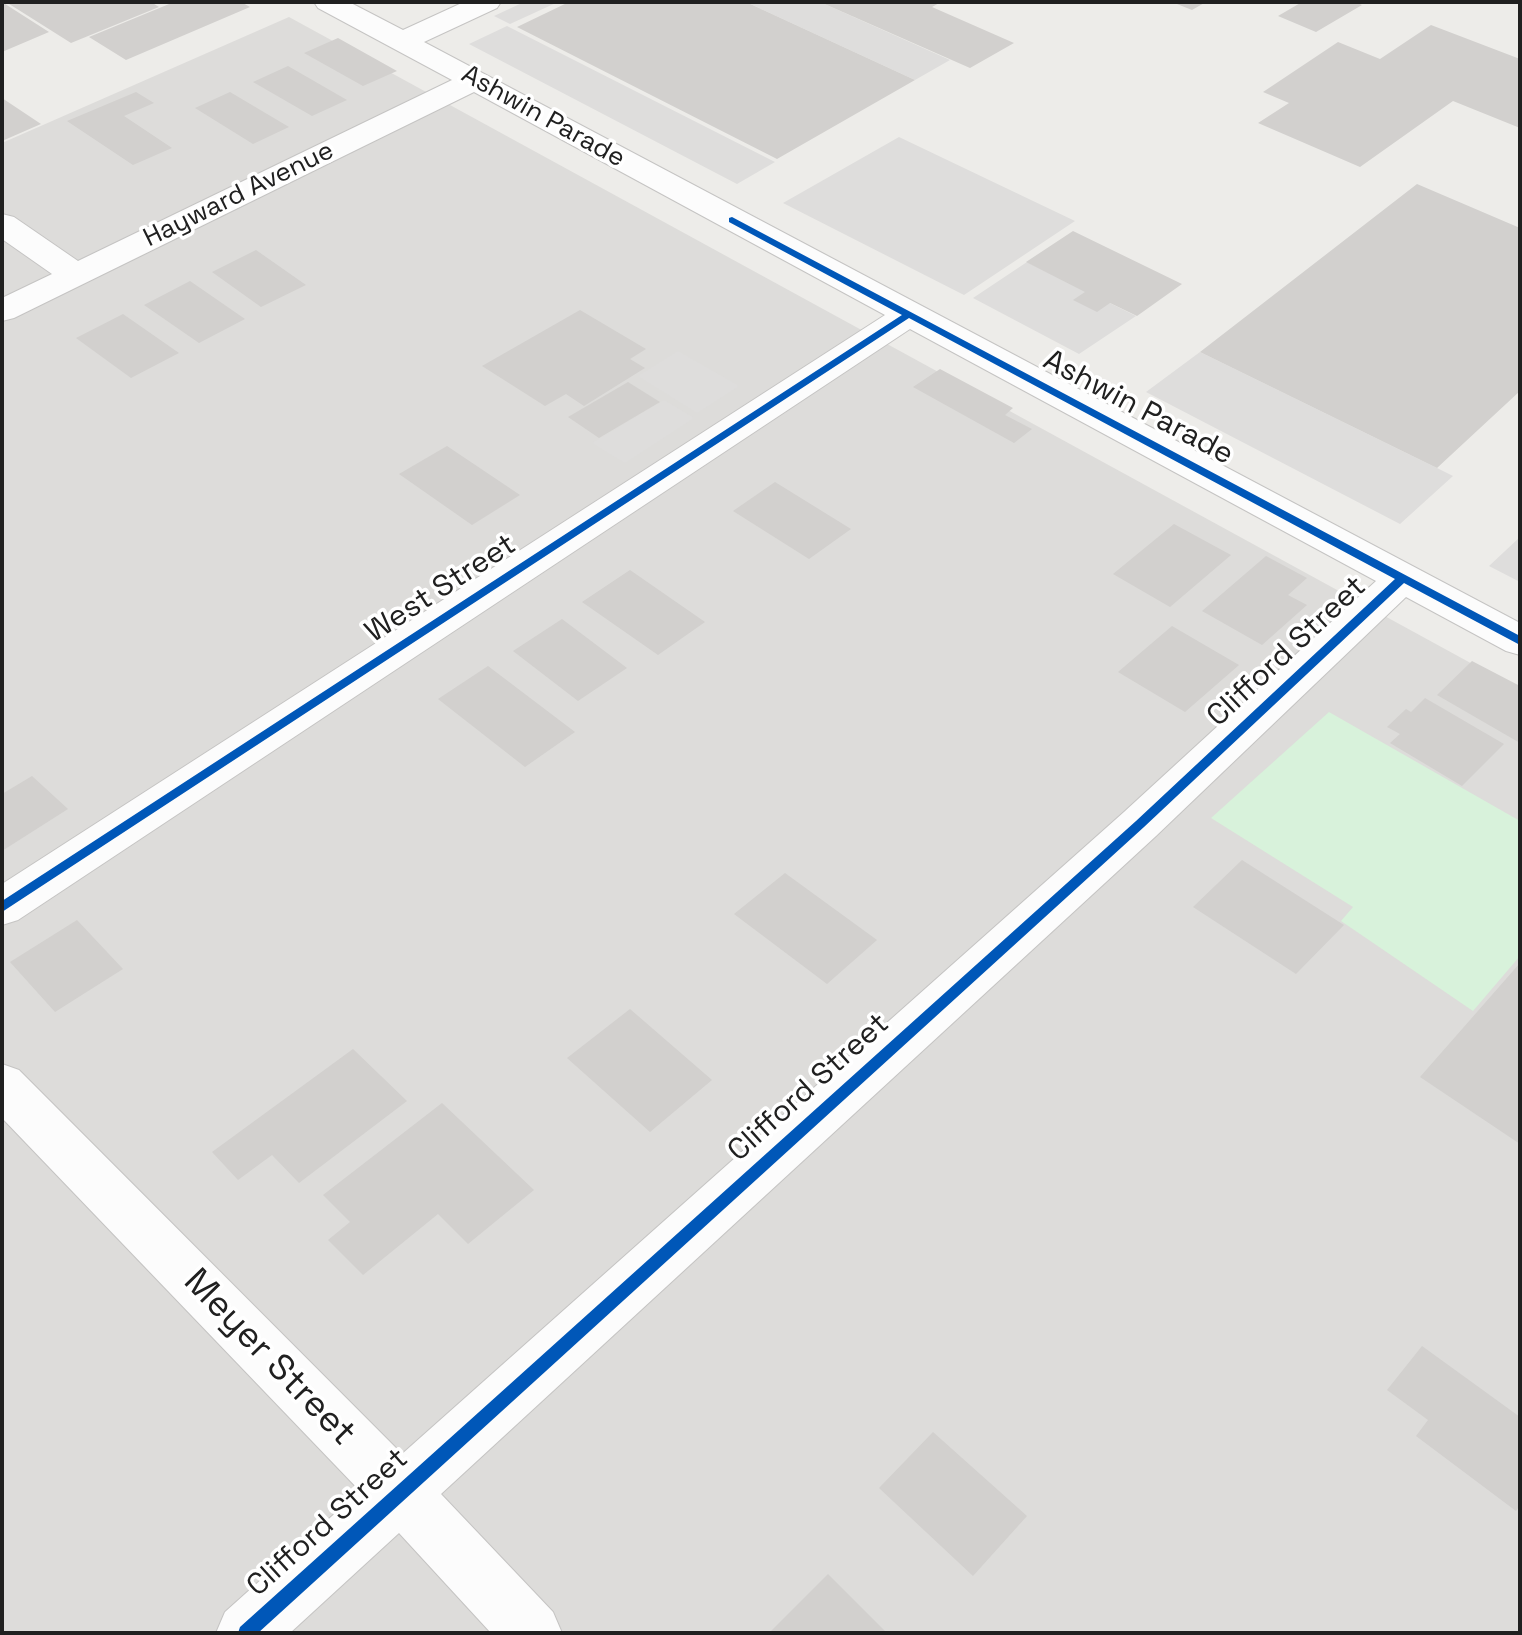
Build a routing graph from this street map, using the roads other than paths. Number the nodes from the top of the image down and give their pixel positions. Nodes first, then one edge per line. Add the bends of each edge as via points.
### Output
1 (328, 2) edge
2 (487, 2) edge
3 (403, 41) junction
4 (476, 80) junction
5 (2, 224) edge
6 (75, 274) junction
7 (2, 311) edge
8 (908, 315) junction
9 (1403, 578) junction
10 (1520, 641) edge
11 (2, 907) edge
12 (2, 1085) edge
13 (400, 1492) junction
14 (246, 1633) edge
15 (532, 1633) edge

1 - 3 street, Ashwin Parade
2 - 3 street
3 - 4 street, Ashwin Parade
4 - 6 street, Hayward Avenue
4 - 8 street, Ashwin Parade
5 - 6 street
6 - 7 street, Hayward Avenue
8 - 9 street, Ashwin Parade
8 - 11 street, West Street
9 - 10 street, Ashwin Parade
9 - 13 street, Clifford Street via 1140,824
12 - 13 street, Meyer Street
13 - 14 street, Clifford Street
13 - 15 street, Meyer Street

